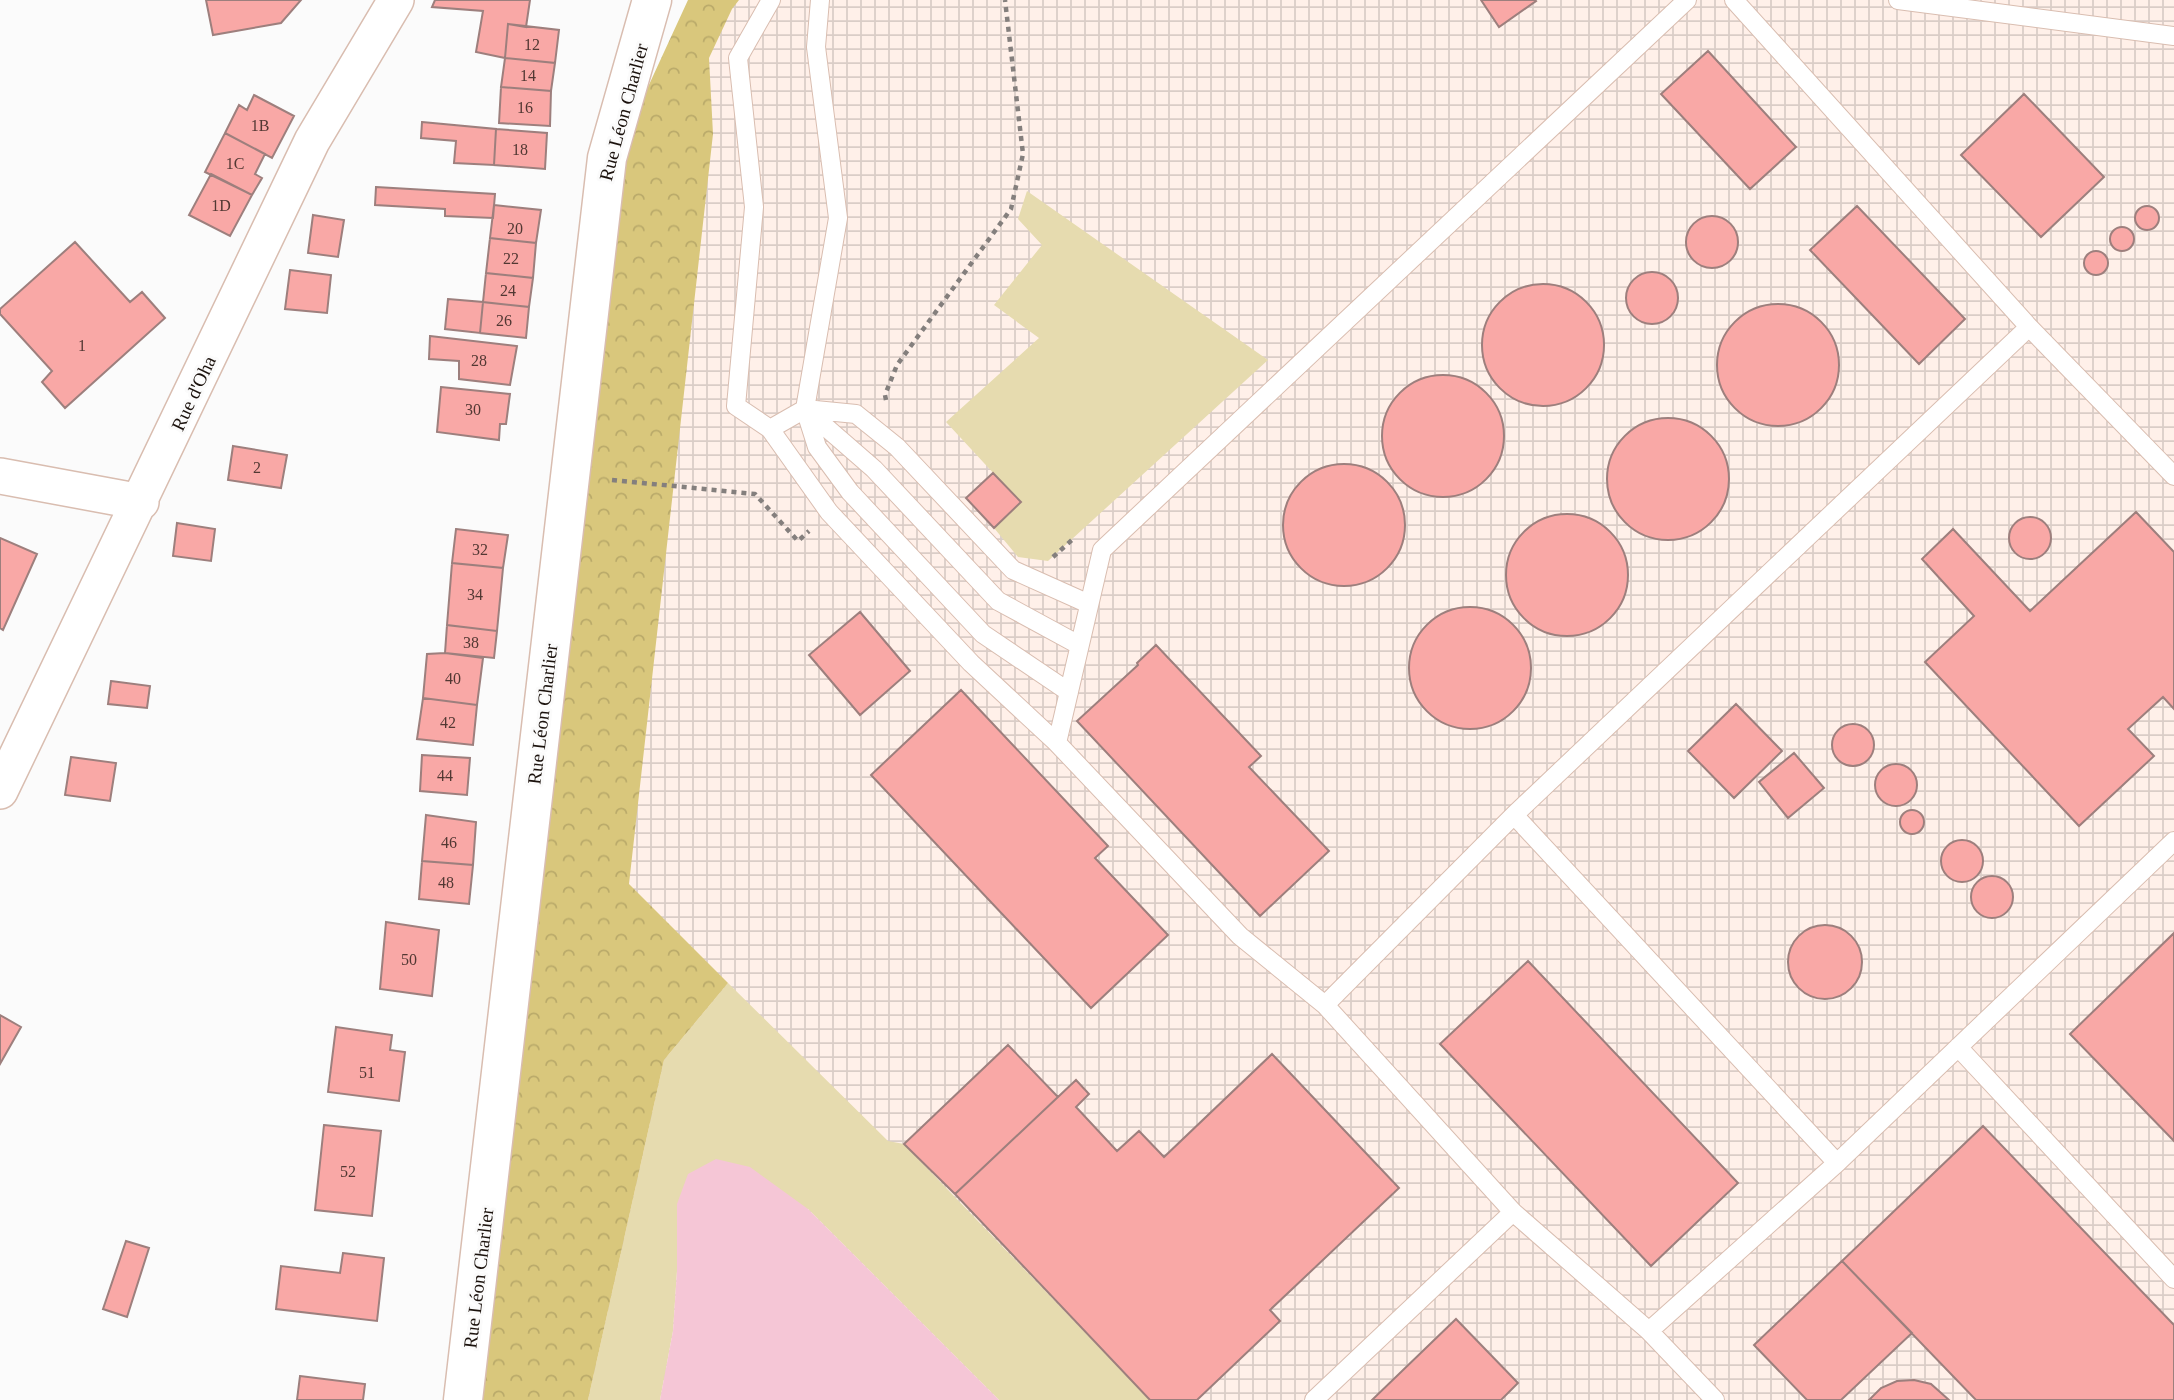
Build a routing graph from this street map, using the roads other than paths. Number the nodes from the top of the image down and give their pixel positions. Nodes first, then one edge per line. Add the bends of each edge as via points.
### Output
1 (396, 0) edge
2 (665, 0) edge
3 (771, 0) edge
4 (820, 0) edge
5 (1687, 0) edge
6 (1734, 0) edge
7 (1898, 0) edge
8 (648, 17) edge
9 (2174, 36) edge
10 (2029, 327) junction
11 (805, 409) junction
12 (770, 429) junction
13 (0, 476) edge
14 (2174, 476) edge
15 (141, 502) junction
16 (1089, 604) junction
17 (1079, 645) junction
18 (1069, 691) junction
19 (1057, 743) junction
20 (0, 791) edge
21 (1514, 815) junction
22 (2174, 841) edge
23 (1325, 1005) junction
24 (1958, 1047) junction
25 (1837, 1163) junction
26 (1513, 1212) junction
27 (2174, 1279) edge
28 (1649, 1331) junction
29 (463, 1400) edge
30 (1314, 1400) edge
31 (1715, 1400) edge

1 - 15 street, Rue d'Oha via 312,141
2 - 8 street, Rue Léon Charlier
3 - 12 lane via 738,58 754,207 736,406
4 - 11 lane via 816,47 838,218
5 - 16 lane via 1102,550
6 - 10 lane
7 - 9 lane
8 - 29 street, Rue Léon Charlier via 607,158
10 - 14 lane
10 - 21 lane
11 - 12 lane
11 - 16 lane via 856,414 897,447 1013,570
11 - 17 lane via 874,469 998,601
11 - 18 lane via 817,447 850,492 983,634
12 - 19 lane via 829,512 971,663
13 - 15 street
15 - 20 street, Rue d'Oha
16 - 17 lane
17 - 18 lane
18 - 19 lane
19 - 23 lane via 1240,936
21 - 23 lane
21 - 25 lane
22 - 24 lane
23 - 26 lane
24 - 25 lane
24 - 27 lane
25 - 28 lane
26 - 28 lane
26 - 30 lane
28 - 31 lane

